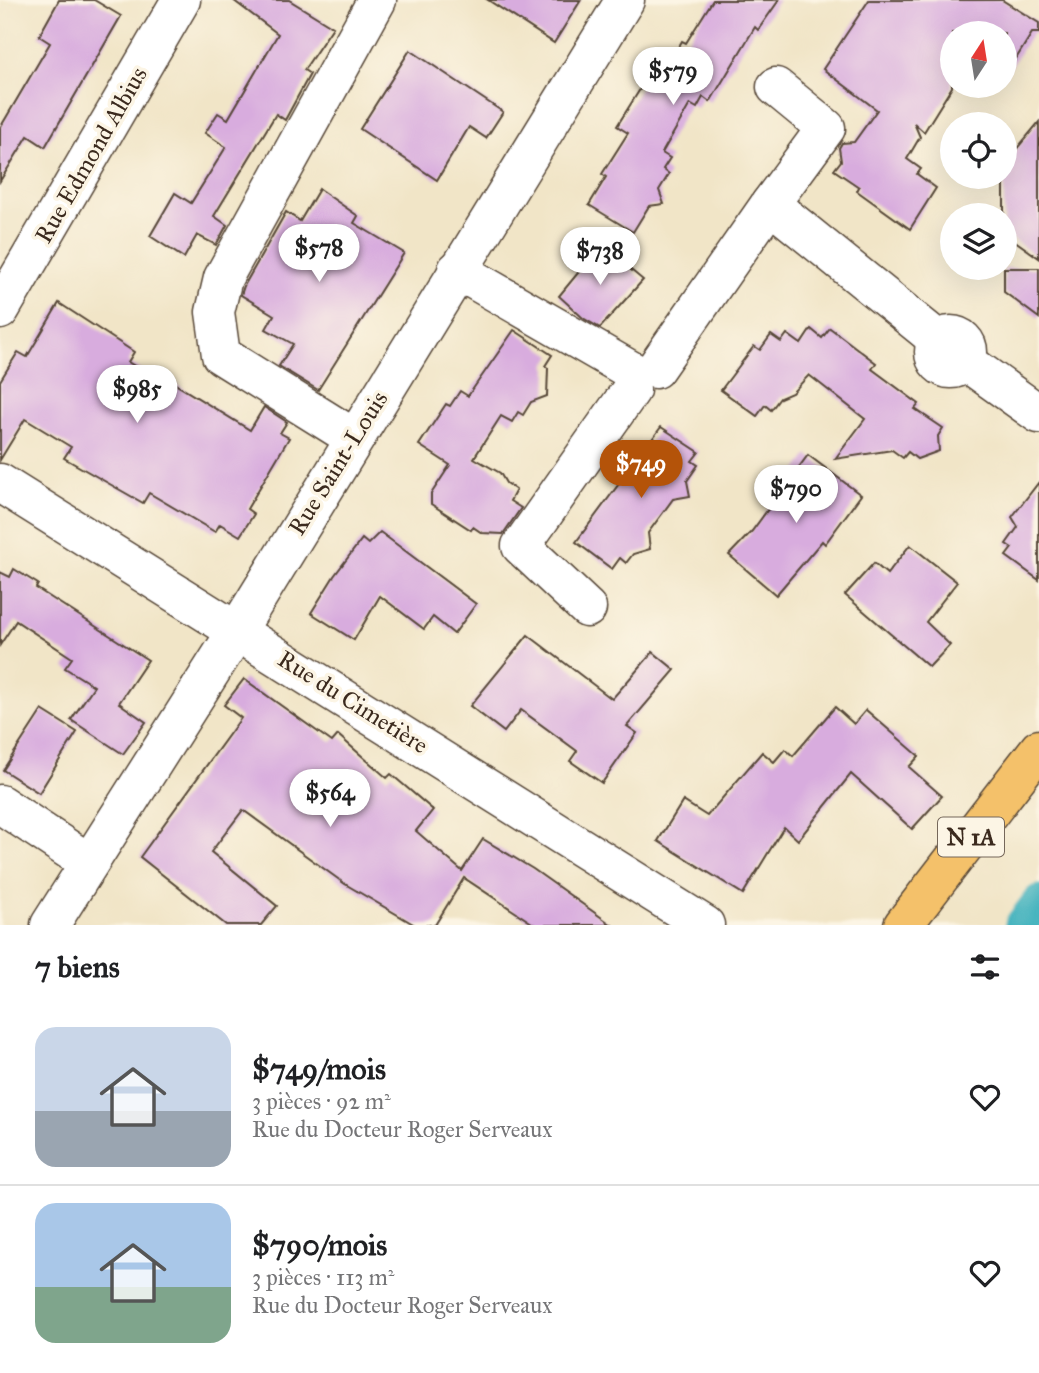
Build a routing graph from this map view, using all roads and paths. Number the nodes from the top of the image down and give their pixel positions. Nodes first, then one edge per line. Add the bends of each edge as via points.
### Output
1 (181, 0) edge
2 (377, 0) edge
3 (625, 0) edge
4 (776, 87) dead end
5 (770, 204) junction
6 (457, 270) junction
7 (0, 310) edge
8 (639, 377) junction
9 (1039, 414) edge
10 (354, 438) junction
11 (0, 483) edge
12 (587, 608) dead end
13 (238, 629) junction
14 (1039, 749) edge
15 (0, 804) edge
16 (89, 863) junction
17 (50, 925) edge
18 (705, 925) edge
19 (903, 925) edge

1 - 7 street, Rue Edmond Albius
2 - 10 street via 223,278 215,312 221,355
3 - 6 street, Rue Saint-Louis
4 - 5 street via 826,128
5 - 8 street
5 - 9 street
6 - 8 street
6 - 10 street, Rue Saint-Louis
8 - 12 street via 521,545
10 - 13 street, Rue Saint-Louis
11 - 13 street, Rue du Cimetière
13 - 16 street, Rue Saint-Louis
13 - 18 street, Rue du Cimetière
14 - 19 main road, N 1A
15 - 16 street
16 - 17 street, Rue Saint-Louis

